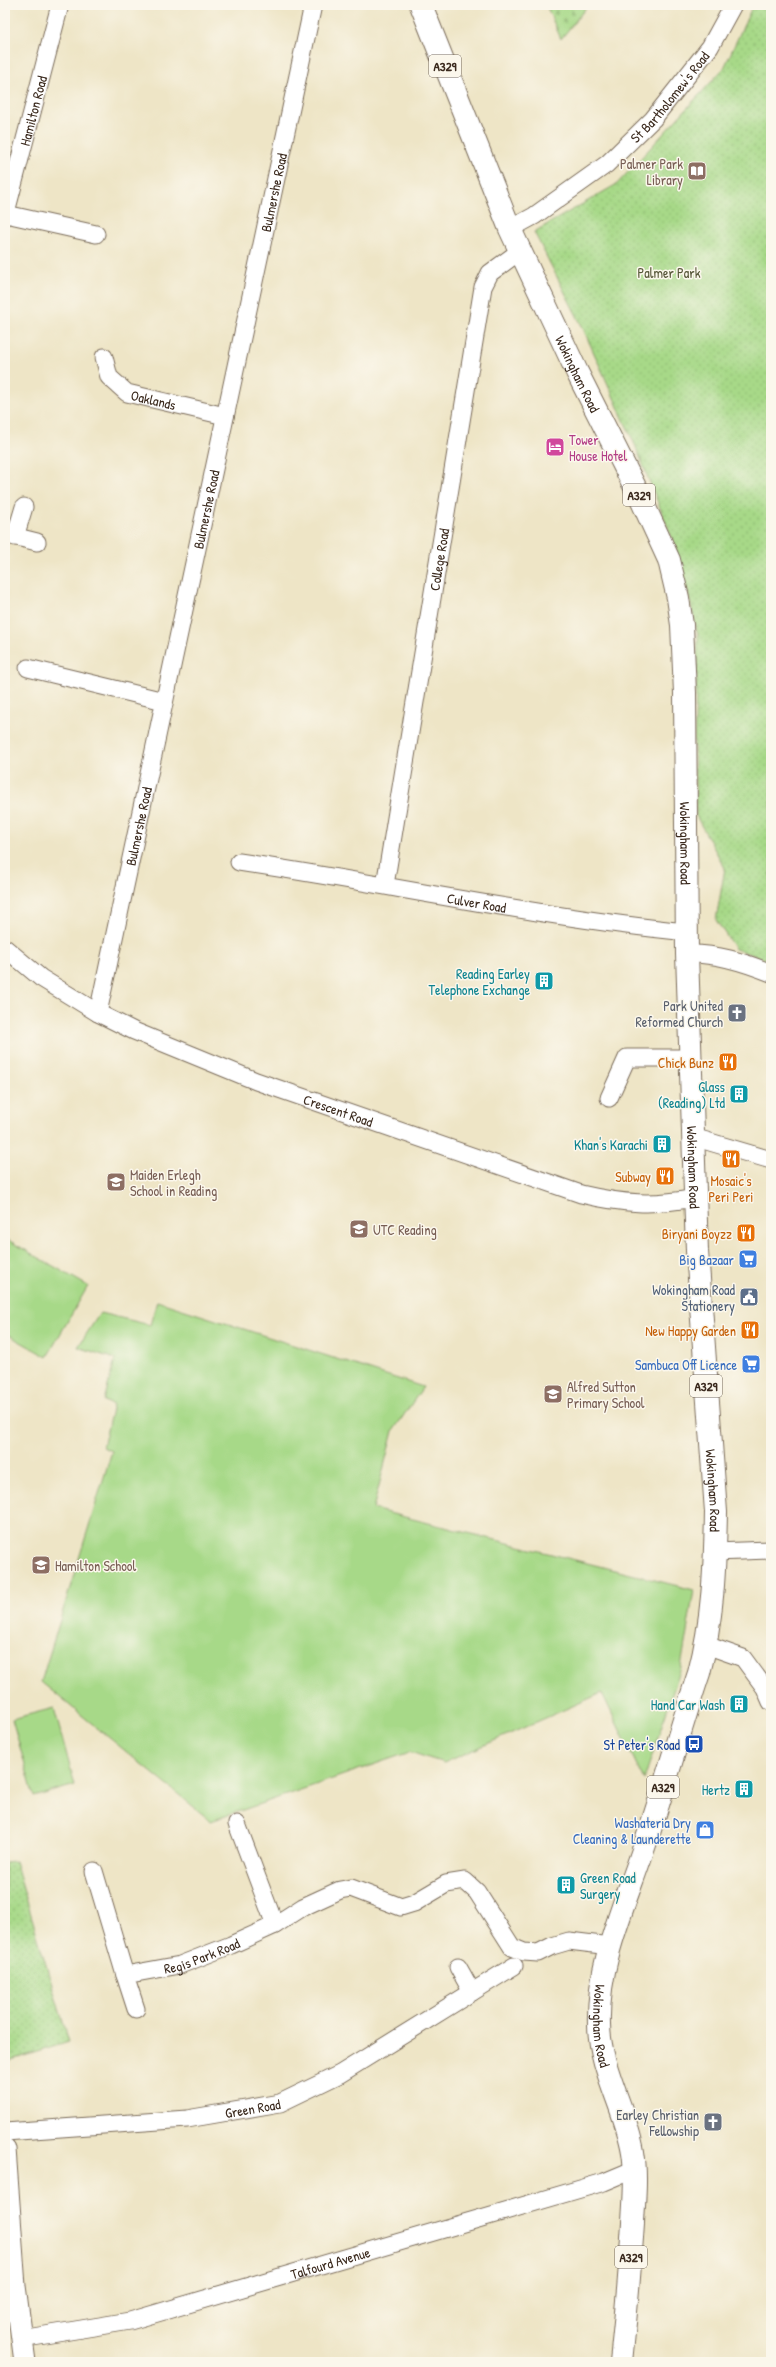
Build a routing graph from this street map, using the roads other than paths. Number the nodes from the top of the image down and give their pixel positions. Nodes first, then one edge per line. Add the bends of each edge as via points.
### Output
1 (60, 5) edge
2 (313, 5) edge
3 (420, 5) edge
4 (733, 5) edge
5 (5, 215) edge
6 (510, 229) junction
7 (96, 234) dead end
8 (520, 251) junction
9 (104, 357) dead end
10 (225, 416) junction
11 (24, 507) dead end
12 (10, 536) edge
13 (37, 542) dead end
14 (28, 668) dead end
15 (164, 701) junction
16 (239, 862) dead end
17 (385, 885) junction
18 (687, 943) junction
19 (5, 948) edge
20 (771, 973) edge
21 (98, 1013) junction
22 (690, 1058) junction
23 (609, 1098) dead end
24 (693, 1137) junction
25 (771, 1160) edge
26 (695, 1198) junction
27 (771, 1550) edge
28 (715, 1552) junction
29 (706, 1645) junction
30 (769, 1693) edge
31 (237, 1824) dead end
32 (94, 1871) dead end
33 (275, 1925) junction
34 (610, 1946) junction
35 (514, 1966) dead end
36 (458, 1968) dead end
37 (125, 1975) junction
38 (472, 1992) junction
39 (136, 2009) dead end
40 (5, 2132) edge
41 (5, 2150) edge
42 (635, 2169) junction
43 (21, 2339) junction
44 (24, 2362) edge
45 (621, 2362) edge

1 - 5 street, Hamilton Road
2 - 10 street, Bulmershe Road
3 - 6 main road, Wokingham Road / A329
4 - 6 street, St Bartholomew's Road via 710,47 653,119 607,164 534,216
5 - 7 street via 71,235
6 - 8 main road, Wokingham Road / A329
8 - 17 street, College Road via 490,273 484,287
8 - 18 main road, Wokingham Road / A329 via 669,560 682,625
9 - 10 street, Oaklands via 109,377 127,393
10 - 15 street, Bulmershe Road
11 - 12 street
12 - 13 street
14 - 15 street
15 - 21 street, Bulmershe Road
16 - 17 street, Culver Road
17 - 18 street, Culver Road
18 - 20 street, Culver Road via 706,953
18 - 22 main road, Wokingham Road / A329
19 - 21 street, Crescent Road via 41,978
21 - 26 street, Crescent Road via 134,1032 256,1081 581,1194 619,1203 637,1204 669,1204
22 - 23 street via 627,1058
22 - 24 main road, Wokingham Road / A329
24 - 25 street
24 - 26 main road, Wokingham Road / A329
26 - 28 main road, Wokingham Road / A329 via 716,1512
27 - 28 street
28 - 29 main road, Wokingham Road / A329
29 - 30 street via 743,1658
29 - 34 main road, Wokingham Road / A329 via 643,1850
31 - 33 street
32 - 37 street
33 - 34 street, Regis Park Road via 303,1907 340,1890 351,1888 400,1907 414,1903 446,1884 465,1881 477,1892 512,1947 524,1952 538,1953 569,1941
33 - 37 street, Regis Park Road via 180,1964
34 - 42 main road, Wokingham Road / A329 via 600,2001 601,2042 606,2067 628,2127
35 - 38 street, Green Road
36 - 38 street
37 - 39 street
38 - 40 street, Green Road via 340,2074 280,2103 187,2119
41 - 43 street
42 - 43 street, Talfourd Avenue via 604,2182 130,2321
42 - 45 main road, Wokingham Road / A329 via 629,2297
43 - 44 street

